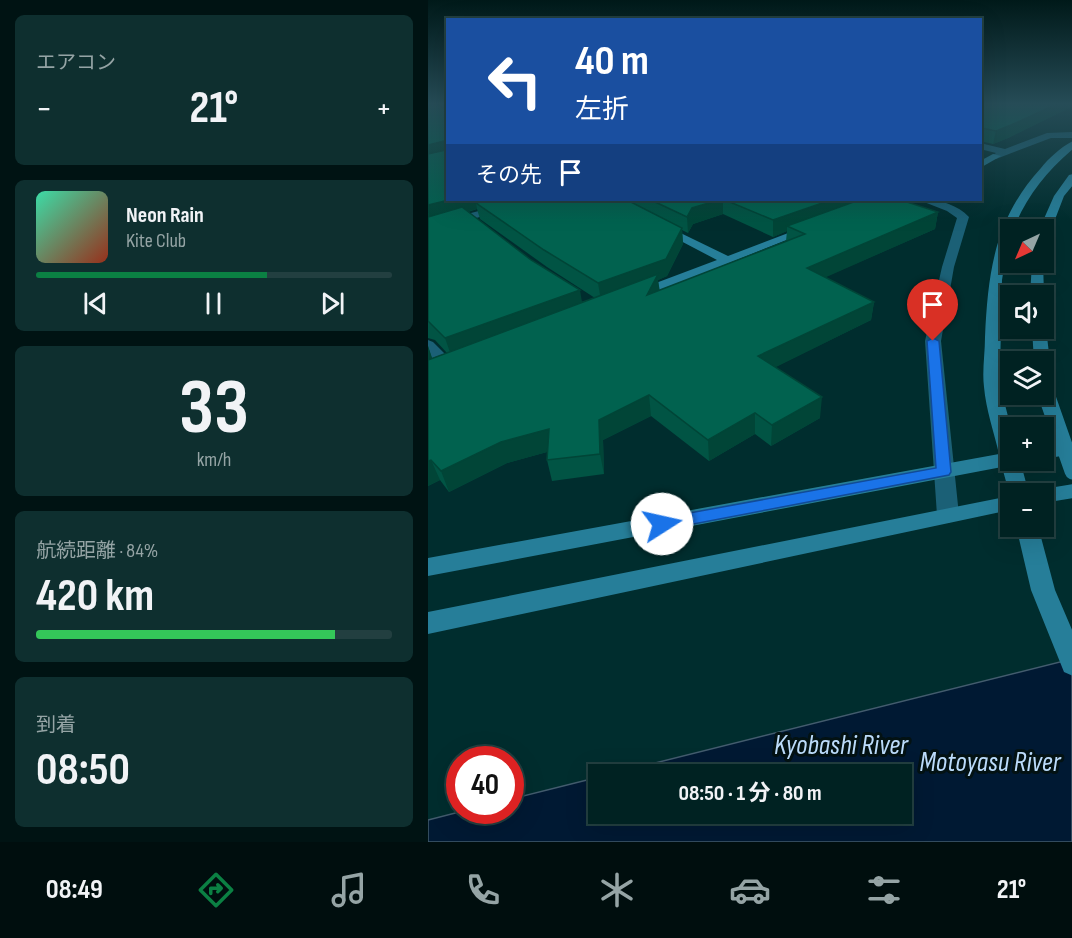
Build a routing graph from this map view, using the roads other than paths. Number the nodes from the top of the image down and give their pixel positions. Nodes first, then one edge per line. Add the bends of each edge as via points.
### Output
1 (1028, 143) edge
2 (1073, 144) edge
3 (982, 147) edge
4 (1000, 154) junction
5 (982, 164) edge
6 (1069, 181) edge
7 (529, 201) edge
8 (927, 201) edge
9 (1049, 219) edge
10 (649, 220) edge
11 (821, 224) edge
12 (428, 228) edge
13 (727, 260) junction
14 (621, 301) edge
15 (428, 345) edge
16 (450, 367) edge
17 (1050, 405) edge
18 (1000, 419) edge
19 (1073, 448) edge
20 (1054, 451) edge
21 (1000, 462) edge
22 (1073, 471) edge
23 (943, 472) junction
24 (1073, 491) edge
25 (1054, 494) edge
26 (1000, 505) edge
27 (948, 515) junction
28 (1030, 537) edge
29 (428, 567) edge
30 (428, 623) edge
31 (1073, 664) edge

1 - 4 street
2 - 18 street via 1033,180 1008,226 998,255 993,290 993,391
3 - 4 street
4 - 5 street
6 - 9 street
7 - 12 street
8 - 23 street via 963,217 933,341
10 - 13 street
11 - 13 street
13 - 14 street
15 - 16 street
17 - 22 street, bridge
19 - 20 street
21 - 23 street
23 - 27 street
23 - 29 street
24 - 25 street
26 - 27 street
27 - 30 street
28 - 31 street via 1043,590

